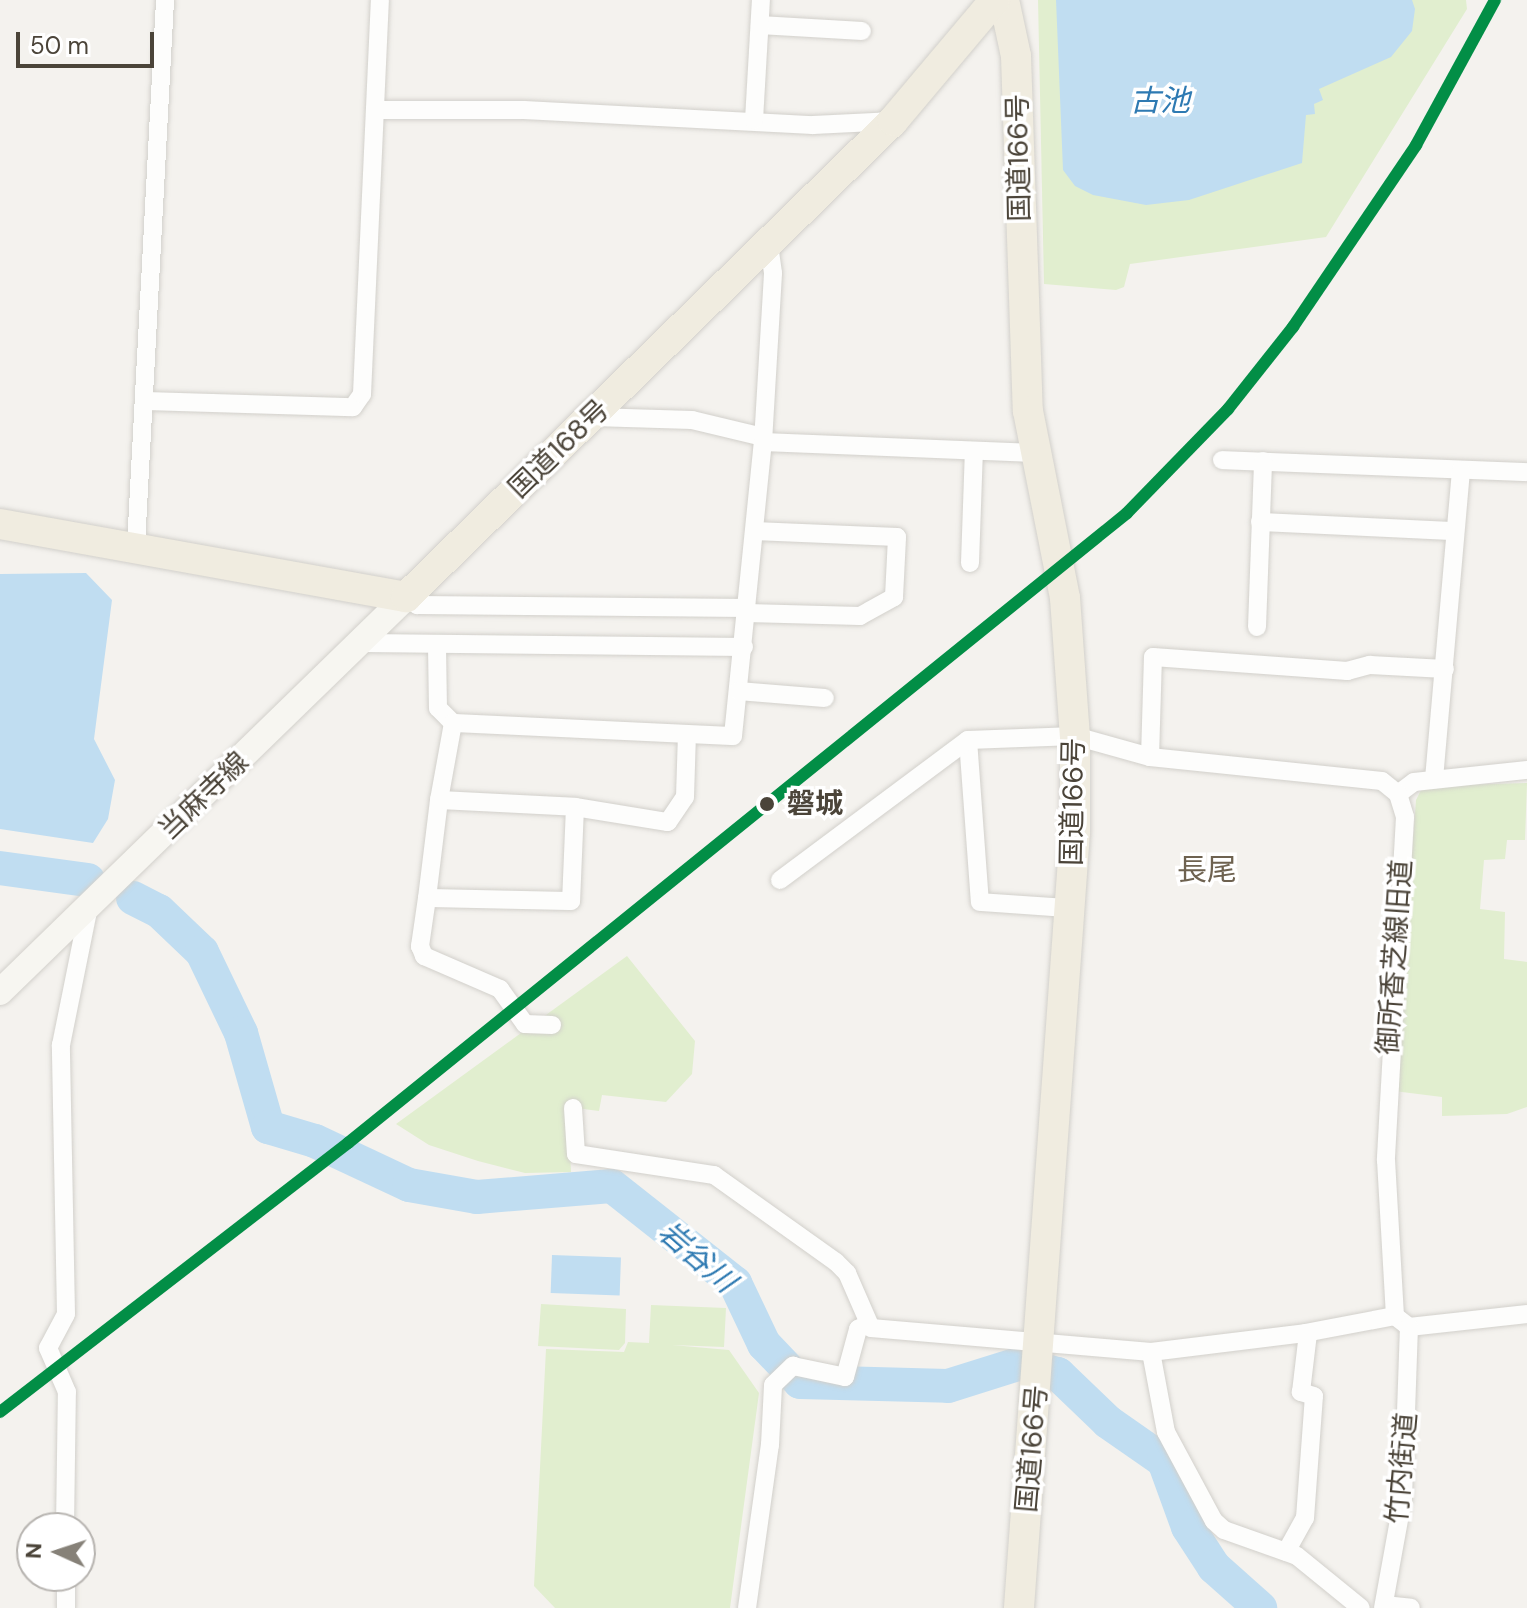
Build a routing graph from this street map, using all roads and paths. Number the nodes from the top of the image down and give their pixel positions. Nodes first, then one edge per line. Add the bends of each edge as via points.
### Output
1 (165, 0) edge
2 (380, 0) edge
3 (761, 0) edge
4 (995, 0) edge
5 (1004, 0) edge
6 (760, 25) junction
7 (862, 31) dead end
8 (376, 110) junction
9 (754, 120) junction
10 (893, 121) junction
11 (769, 246) junction
12 (146, 401) junction
13 (593, 417) junction
14 (763, 440) junction
15 (974, 451) junction
16 (1035, 453) junction
17 (1222, 460) dead end
18 (1263, 461) junction
19 (1461, 470) junction
20 (1527, 472) edge
21 (1260, 522) junction
22 (0, 524) edge
23 (754, 531) junction
24 (1453, 531) junction
25 (136, 545) junction
26 (970, 563) dead end
27 (406, 597) junction
28 (747, 610) junction
29 (1257, 627) dead end
30 (363, 643) junction
31 (437, 646) junction
32 (744, 647) junction
33 (1445, 669) junction
34 (738, 691) junction
35 (825, 698) dead end
36 (453, 723) junction
37 (687, 734) junction
38 (1075, 736) junction
39 (968, 740) junction
40 (1150, 757) junction
41 (1527, 770) edge
42 (1434, 779) junction
43 (1398, 794) junction
44 (439, 800) junction
45 (575, 807) junction
46 (780, 880) dead end
47 (427, 898) junction
48 (89, 906) junction
49 (1069, 908) junction
50 (0, 992) edge
51 (552, 1025) dead end
52 (573, 1108) dead end
53 (1527, 1314) edge
54 (1402, 1321) junction
55 (868, 1324) junction
56 (1308, 1333) junction
57 (1040, 1341) junction
58 (1151, 1352) junction
59 (65, 1512) edge
60 (1286, 1552) junction
61 (1383, 1607) edge
62 (747, 1608) edge
63 (1019, 1608) edge
64 (1361, 1608) edge
65 (1411, 1608) edge

1 - 12 street
2 - 8 street
3 - 6 street
4 - 10 highway, 国道168号
5 - 16 highway, 国道166号 via 1016,56 1022,329
6 - 7 street
6 - 9 street
8 - 9 street
8 - 12 street via 362,394 353,407
9 - 10 street via 813,125
10 - 11 highway, 国道168号
11 - 13 highway, 国道168号
11 - 14 street via 773,273
12 - 25 street
13 - 14 street via 692,420
13 - 27 highway, 国道168号
14 - 15 street
14 - 23 street
15 - 16 street
15 - 26 street
16 - 38 highway, 国道166号 via 1065,598
17 - 18 street
18 - 19 street
18 - 21 street
19 - 20 street
19 - 24 street
21 - 24 street
21 - 29 street
22 - 25 highway
23 - 28 street
23 - 28 street via 897,537 894,597 860,616
24 - 33 street
25 - 27 highway
27 - 28 street via 417,605
27 - 30 main road, 当麻寺線
28 - 32 street
30 - 31 street
30 - 48 main road, 当麻寺線
31 - 32 street
31 - 36 street via 438,708
32 - 34 street
33 - 40 street via 1370,665 1347,671 1153,657
33 - 42 street
34 - 35 street
34 - 37 street via 733,736
36 - 37 street
36 - 44 street
37 - 45 street via 685,797 668,822
38 - 39 street
38 - 40 street
38 - 49 highway, 国道166号
39 - 46 street
39 - 49 street via 980,902
40 - 43 street via 1382,781
41 - 42 street
42 - 43 street via 1414,782
43 - 54 street, 御所香芝線旧道 via 1405,817 1386,1160
44 - 45 street
44 - 47 street
45 - 47 street via 571,901
47 - 51 street via 420,946 424,956 500,989 525,1024
48 - 50 main road, 当麻寺線
48 - 59 street via 61,1045 66,1314 48,1348 67,1392
49 - 57 highway, 国道166号
52 - 55 street via 576,1154 714,1175 836,1262 847,1273
53 - 54 street
54 - 56 street
54 - 61 street, 竹内街道 via 1403,1498
55 - 57 street
55 - 62 street via 858,1329 845,1377 793,1366 773,1385
56 - 58 street
56 - 60 street via 1301,1392 1314,1396 1305,1518
57 - 58 street
57 - 63 highway, 国道166号
58 - 60 street via 1166,1432 1214,1521
60 - 64 street
61 - 65 street

